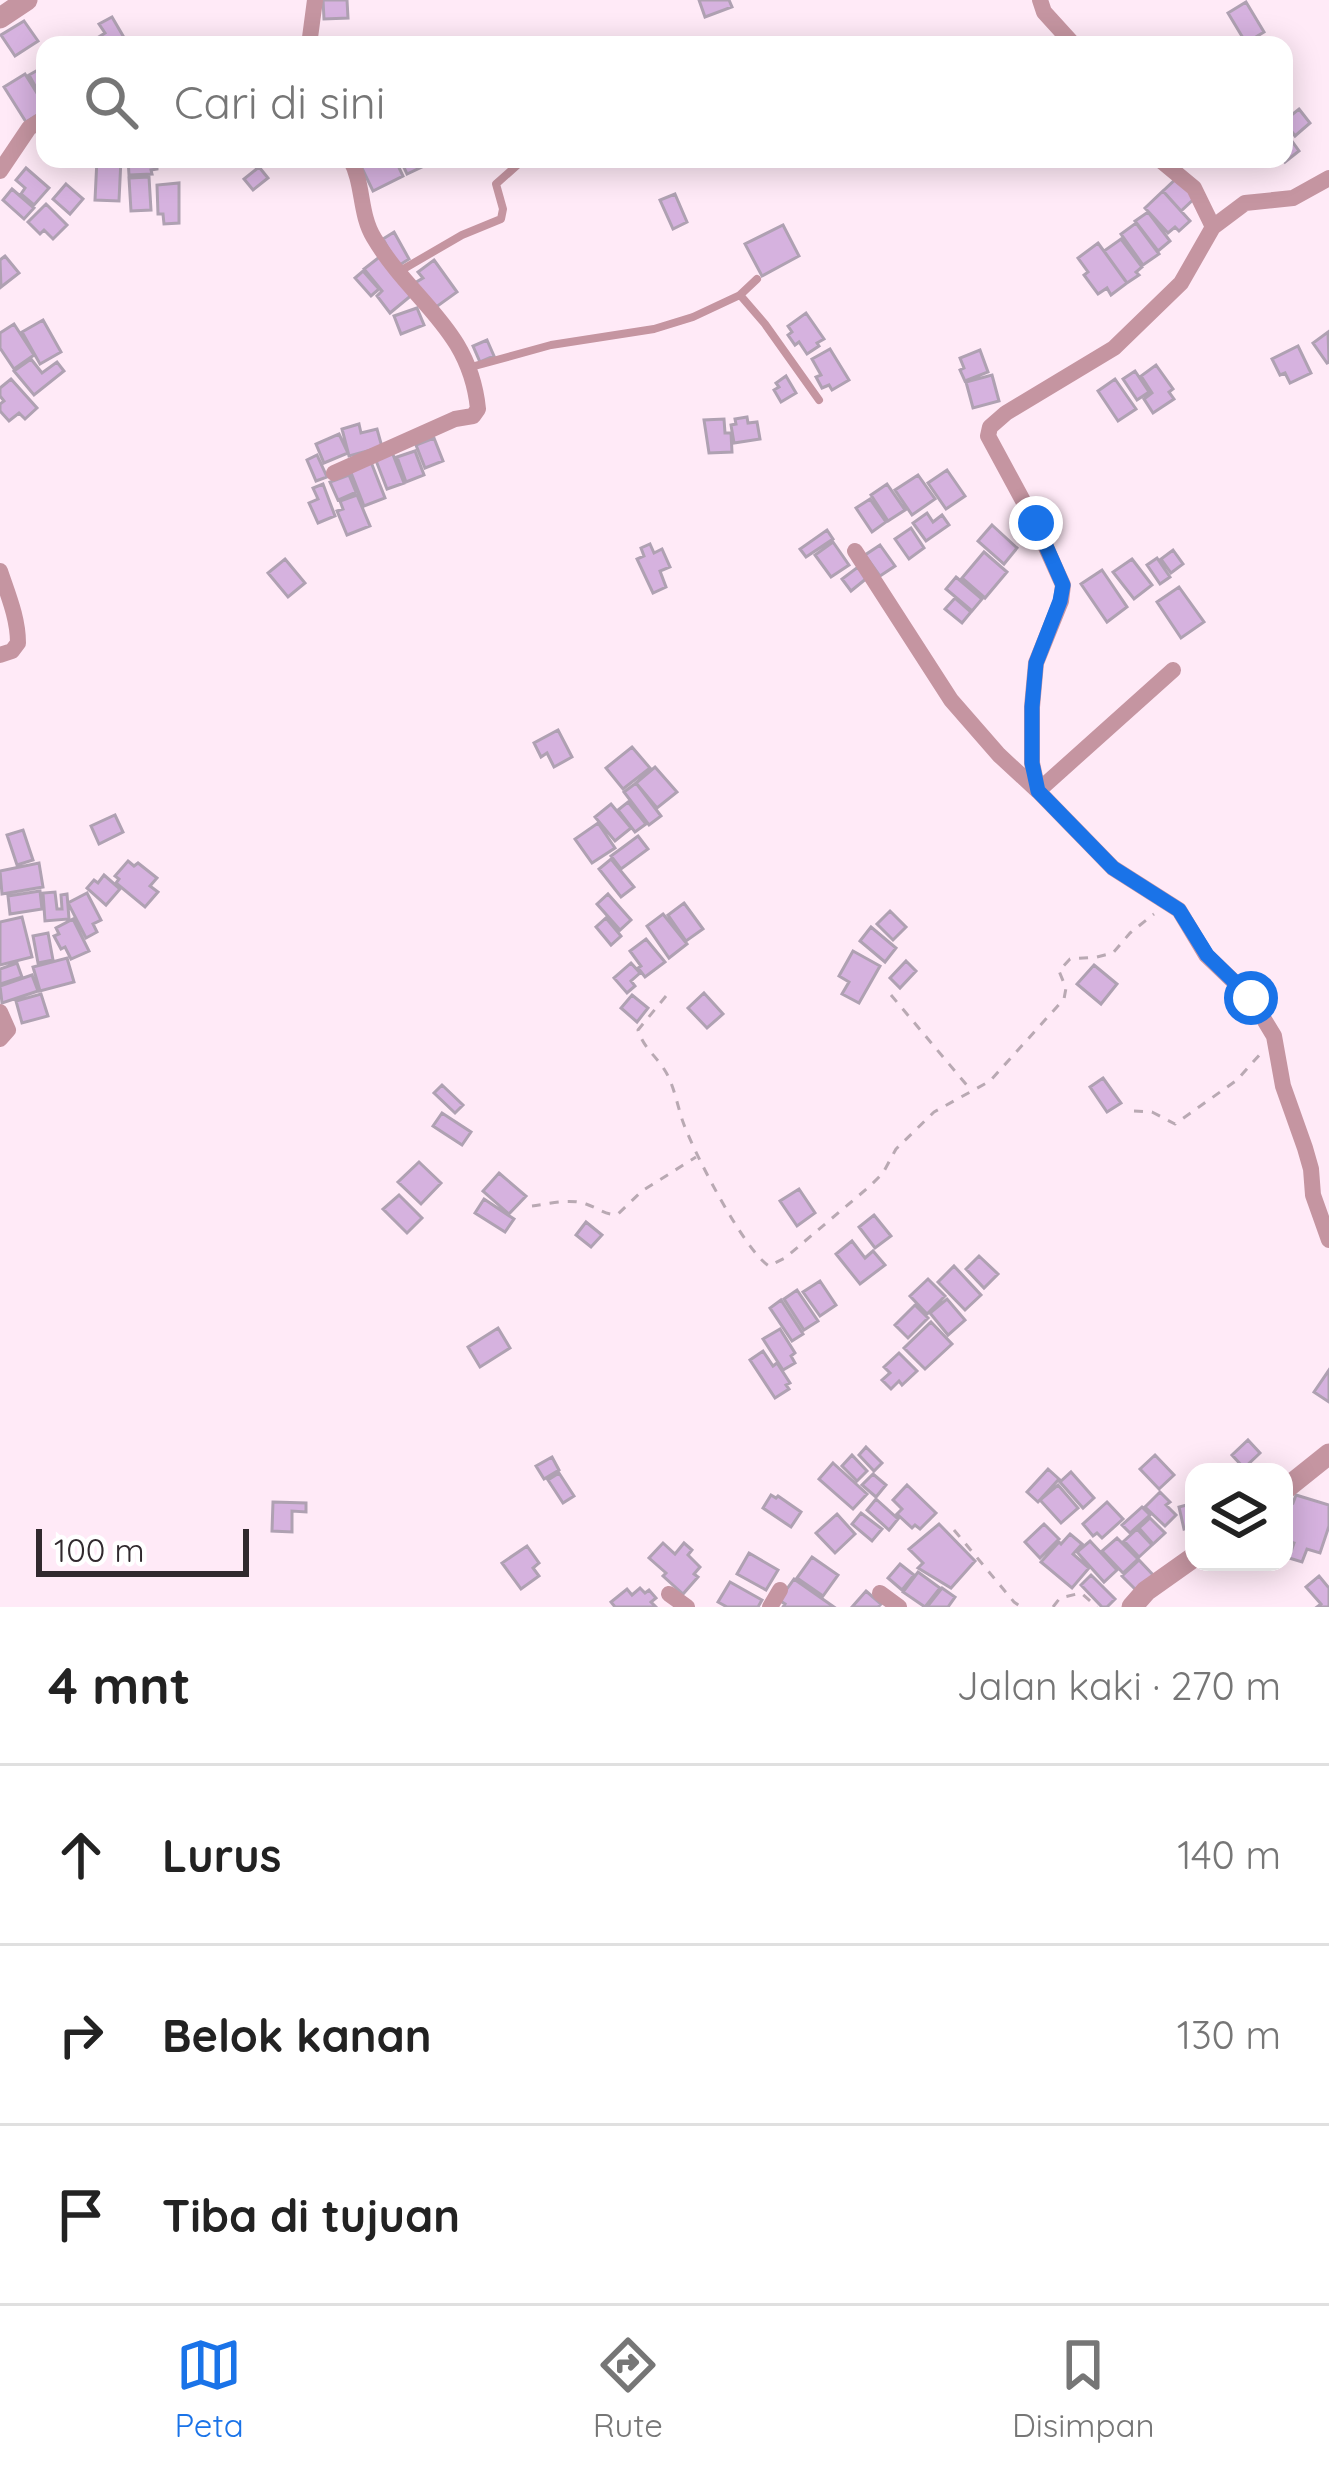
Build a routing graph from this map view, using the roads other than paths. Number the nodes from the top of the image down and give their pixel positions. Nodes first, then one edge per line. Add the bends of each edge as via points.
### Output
1 (27, 0) edge
2 (315, 0) edge
3 (1040, 0) edge
4 (0, 18) edge
5 (311, 36) edge
6 (1066, 36) edge
7 (36, 124) edge
8 (355, 168) edge
9 (514, 168) edge
10 (1170, 168) edge
11 (0, 171) edge
12 (1329, 178) edge
13 (1214, 227) junction
14 (399, 272) junction
15 (757, 278) dead end
16 (740, 295) junction
17 (471, 368) junction
18 (819, 400) dead end
19 (334, 473) dead end
20 (855, 551) dead end
21 (0, 571) edge
22 (0, 655) edge
23 (1173, 670) dead end
24 (1038, 791) junction
25 (0, 1012) edge
26 (0, 1040) edge
27 (1329, 1240) edge
28 (1329, 1454) edge
29 (1293, 1483) edge
30 (1185, 1564) edge
31 (780, 1590) dead end
32 (880, 1593) dead end
33 (669, 1594) dead end
34 (687, 1607) edge
35 (770, 1607) edge
36 (899, 1607) edge
37 (1132, 1607) edge

1 - 4 street
2 - 5 street
3 - 6 street
7 - 11 street
8 - 14 street via 372,236
9 - 14 lane via 496,184 501,220
10 - 13 street via 1194,188
12 - 13 street via 1293,198 1245,202
13 - 24 street via 1181,283 1114,348 989,428 1063,585 1036,663
14 - 17 street
15 - 16 lane
16 - 17 lane via 654,329 587,337
16 - 18 lane
17 - 19 street via 476,415
20 - 24 street via 951,700
21 - 22 street via 19,634 19,643
23 - 24 street
24 - 27 street via 1113,868 1171,902 1207,955 1251,998 1274,1036
25 - 26 street via 8,1030
28 - 29 street
30 - 37 street
31 - 35 street
32 - 36 street
33 - 34 street

